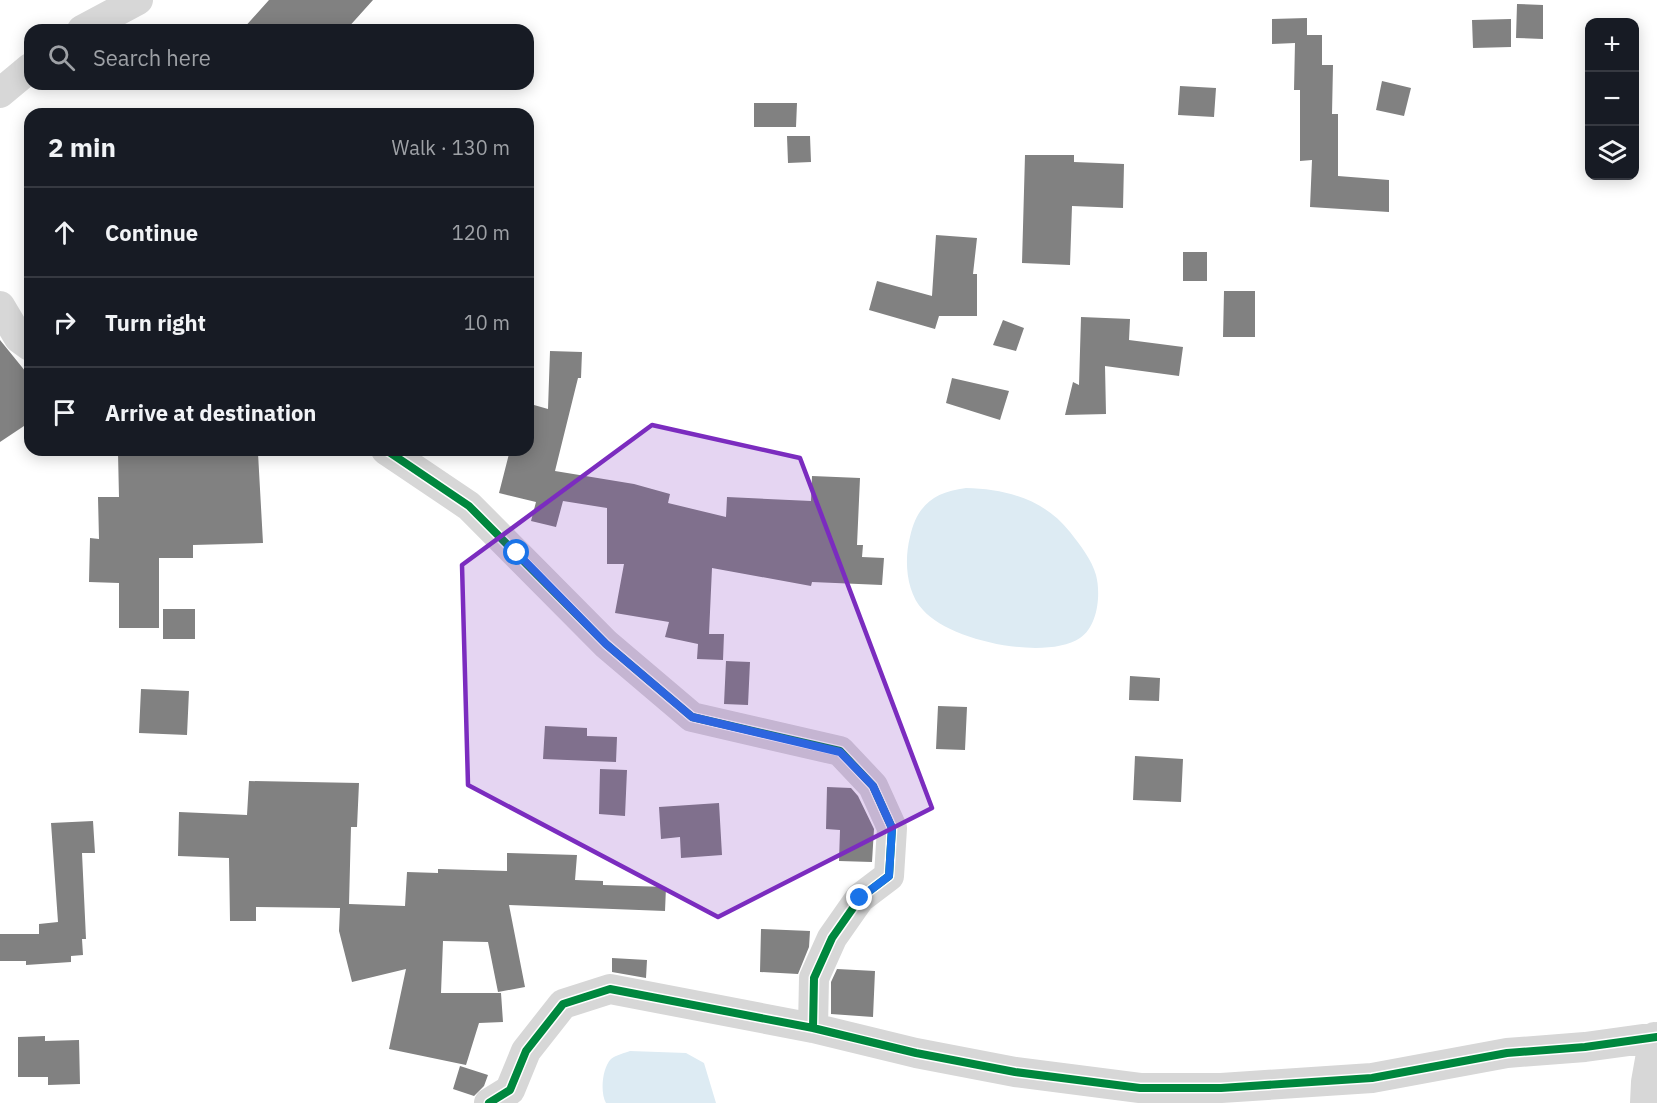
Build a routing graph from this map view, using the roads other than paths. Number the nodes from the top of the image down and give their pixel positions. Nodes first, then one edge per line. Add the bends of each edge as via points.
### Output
1 (138, 0) edge
2 (93, 24) edge
3 (24, 73) edge
4 (0, 93) edge
5 (0, 306) edge
6 (24, 342) edge
7 (395, 456) edge
8 (813, 1028) junction
9 (1656, 1037) edge
10 (489, 1103) edge
11 (1645, 1103) edge

1 - 2 street
3 - 4 street
5 - 6 street
7 - 8 street via 470,506 606,644 692,717 840,752 873,786 892,828 889,876 860,898 832,938 814,978
8 - 9 street via 1016,1072 1140,1088 1221,1088 1372,1078 1507,1053
8 - 10 street via 610,989 562,1004 526,1051 510,1090
9 - 11 street

